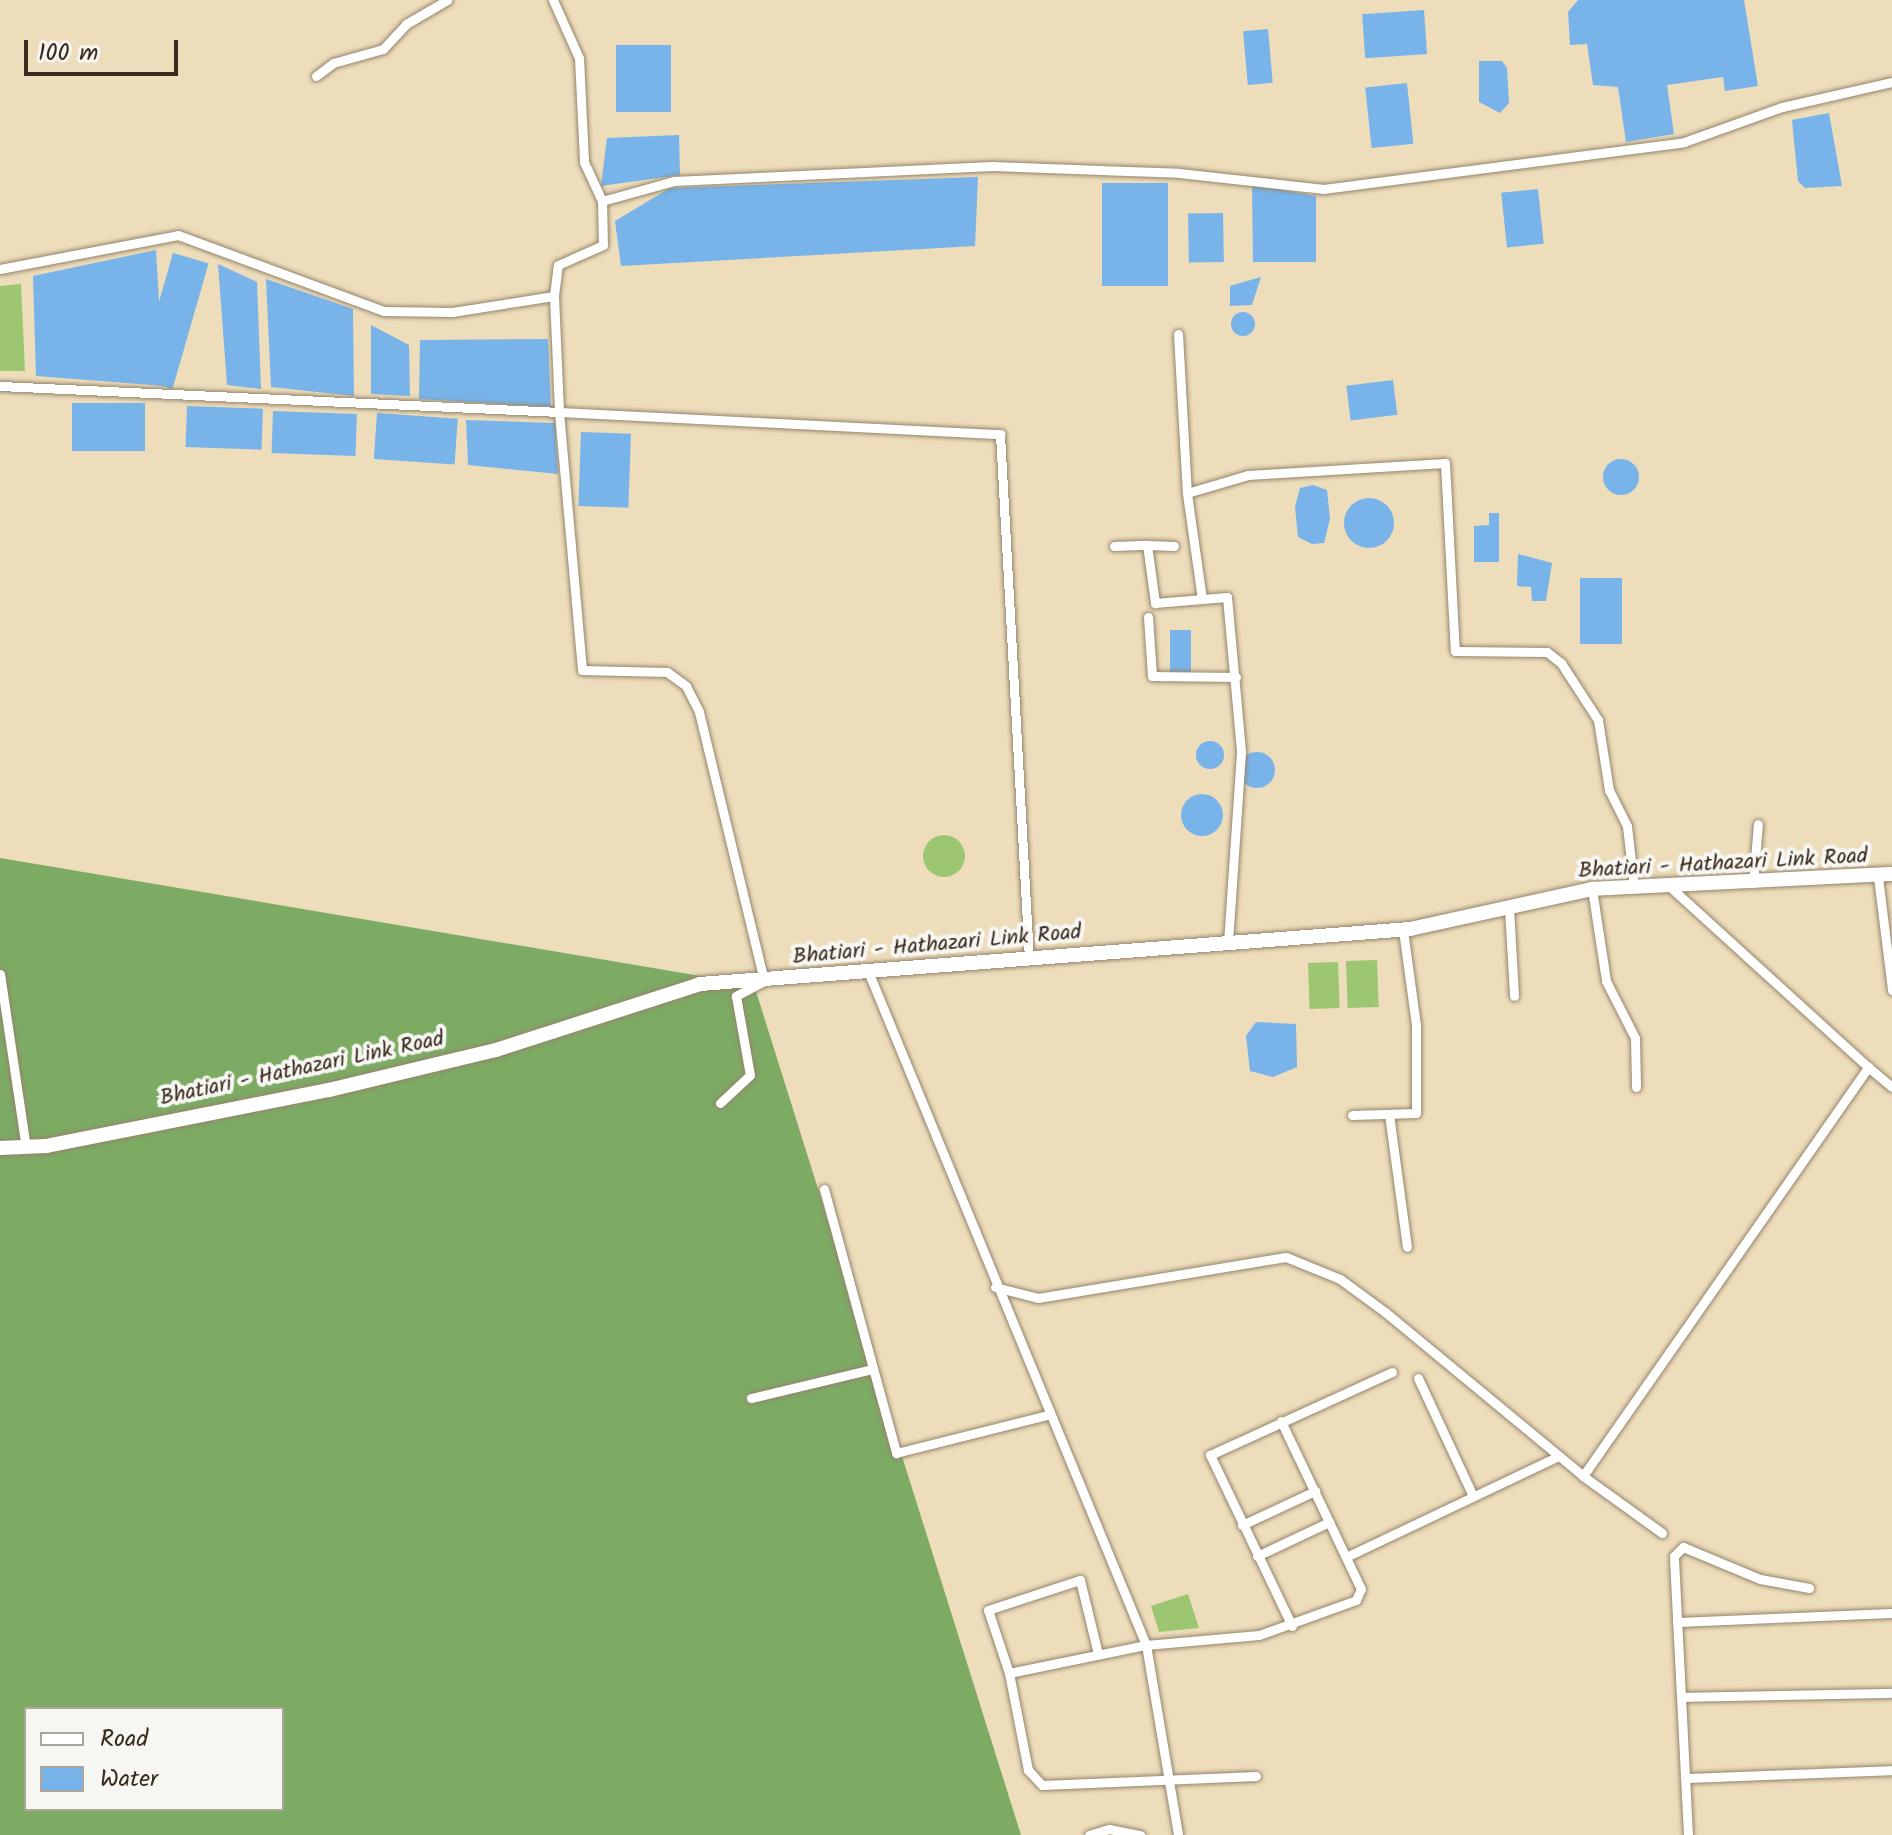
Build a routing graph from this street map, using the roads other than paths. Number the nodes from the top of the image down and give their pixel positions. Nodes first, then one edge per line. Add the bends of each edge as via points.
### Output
1 (447, 0) edge
2 (553, 0) edge
3 (316, 76) dead end
4 (1892, 82) edge
5 (602, 201) junction
6 (0, 269) edge
7 (554, 296) junction
8 (1178, 334) dead end
9 (0, 386) edge
10 (559, 412) junction
11 (1187, 493) junction
12 (1147, 545) junction
13 (1114, 546) dead end
14 (1174, 546) dead end
15 (1202, 599) junction
16 (1148, 617) dead end
17 (1236, 677) junction
18 (1758, 824) dead end
19 (1883, 881) edge
20 (1752, 886) junction
21 (1634, 887) junction
22 (1670, 887) junction
23 (1592, 889) junction
24 (1892, 890) edge
25 (1509, 908) junction
26 (1403, 930) junction
27 (1228, 943) junction
28 (1029, 960) junction
29 (1891, 971) edge
30 (0, 974) edge
31 (870, 976) junction
32 (764, 981) junction
33 (1892, 990) edge
34 (1514, 996) dead end
35 (1868, 1067) junction
36 (1636, 1087) dead end
37 (1892, 1087) edge
38 (720, 1103) dead end
39 (1389, 1114) junction
40 (1352, 1115) dead end
41 (26, 1147) junction
42 (0, 1148) edge
43 (824, 1189) dead end
44 (1407, 1247) dead end
45 (995, 1287) junction
46 (873, 1369) junction
47 (1392, 1372) dead end
48 (1418, 1378) dead end
49 (751, 1398) dead end
50 (1047, 1415) junction
51 (1281, 1421) junction
52 (1559, 1456) junction
53 (1583, 1476) junction
54 (1315, 1491) junction
55 (1473, 1496) junction
56 (1329, 1522) junction
57 (1242, 1525) junction
58 (1662, 1533) dead end
59 (1257, 1556) junction
60 (1346, 1557) junction
61 (1809, 1588) dead end
62 (1892, 1613) edge
63 (1677, 1622) junction
64 (1292, 1626) junction
65 (1146, 1645) junction
66 (1098, 1654) junction
67 (1009, 1673) junction
68 (1892, 1693) edge
69 (1681, 1697) junction
70 (1892, 1770) edge
71 (1256, 1776) dead end
72 (1685, 1778) junction
73 (1169, 1782) junction
74 (1089, 1835) edge
75 (1140, 1835) edge
76 (1178, 1835) edge
77 (1688, 1835) edge

1 - 3 street via 406,24 383,49 333,63
2 - 5 street via 579,58 584,162
4 - 5 street via 1782,107 1684,142 1324,189 1179,173 992,166 674,181
5 - 7 street via 603,245 558,265
6 - 7 street via 178,235 384,311 452,312
7 - 10 street
8 - 11 street
9 - 10 street
10 - 28 street via 1000,434
10 - 32 street via 582,670 667,672 686,686 699,712
11 - 15 street
11 - 21 street via 1248,475 1445,463 1455,651 1547,652 1561,663 1598,720 1609,790 1627,826
12 - 13 street
12 - 14 street
12 - 15 street via 1155,603
15 - 17 street via 1227,597
16 - 17 street via 1152,676
17 - 27 street via 1241,752
18 - 20 street
19 - 20 main road, Bhatiari - Hathazari Link Road
19 - 24 street
19 - 29 street
20 - 22 main road, Bhatiari - Hathazari Link Road
21 - 22 main road, Bhatiari - Hathazari Link Road
21 - 23 main road, Bhatiari - Hathazari Link Road
22 - 35 street
23 - 25 main road, Bhatiari - Hathazari Link Road
23 - 36 street via 1606,981 1635,1038
25 - 26 main road, Bhatiari - Hathazari Link Road
25 - 34 street
26 - 27 main road, Bhatiari - Hathazari Link Road
26 - 39 street via 1416,1025 1416,1113
27 - 28 main road, Bhatiari - Hathazari Link Road
28 - 31 main road, Bhatiari - Hathazari Link Road
29 - 33 street
30 - 41 street
31 - 32 main road, Bhatiari - Hathazari Link Road
31 - 45 street
32 - 38 street via 736,996 750,1075
32 - 41 main road, Bhatiari - Hathazari Link Road via 691,986 496,1050
35 - 37 street
35 - 53 street
39 - 40 street
39 - 44 street
41 - 42 main road, Bhatiari - Hathazari Link Road
43 - 46 street
45 - 50 street
45 - 52 street via 1038,1298 1286,1257 1340,1279
46 - 49 street
46 - 50 street via 896,1453
47 - 51 street
48 - 55 street
50 - 65 street
51 - 54 street
51 - 57 street via 1210,1455
52 - 53 street
52 - 55 street
53 - 58 street
54 - 56 street
54 - 57 street
55 - 60 street
56 - 59 street
56 - 60 street
57 - 59 street
59 - 64 street
60 - 64 street via 1360,1595
61 - 63 street via 1760,1579 1683,1547 1674,1556
62 - 63 street
63 - 69 street
64 - 65 street
65 - 66 street
65 - 73 street
66 - 67 street
66 - 67 street via 1080,1580 988,1610
67 - 73 street via 1028,1770 1042,1785
68 - 69 street
69 - 72 street
70 - 72 street
71 - 73 street
72 - 77 street
73 - 76 street
74 - 75 street via 1109,1829

